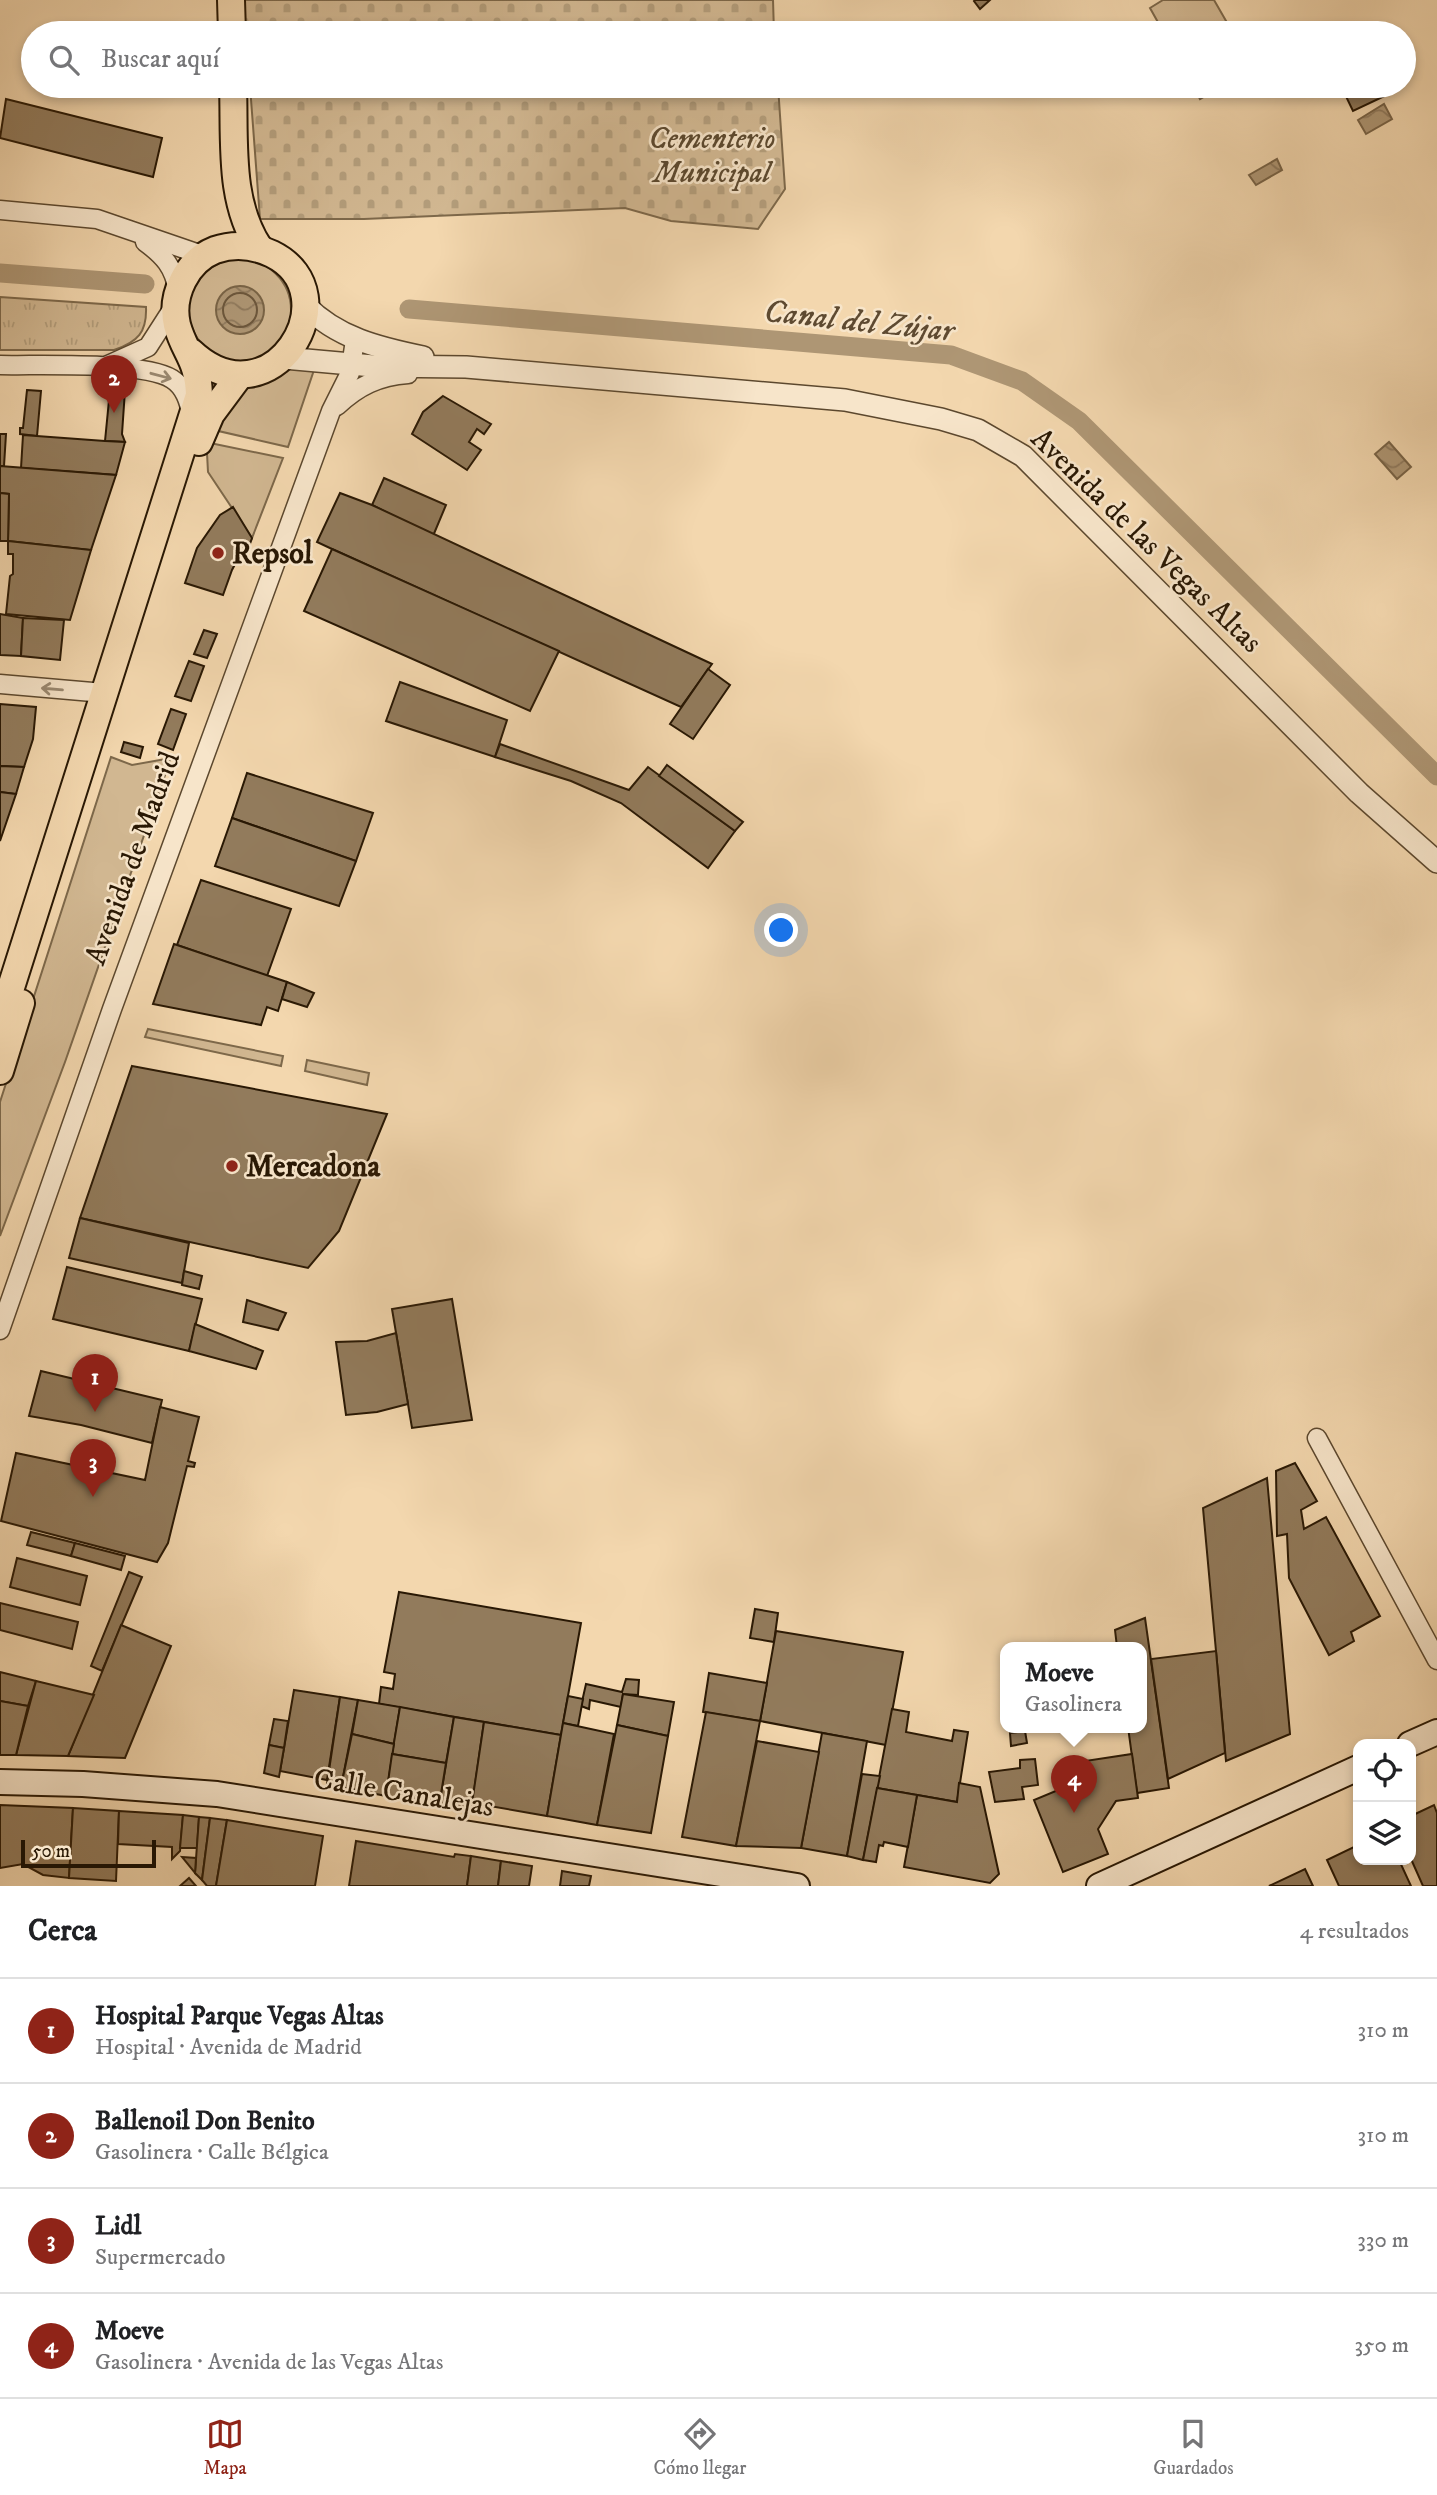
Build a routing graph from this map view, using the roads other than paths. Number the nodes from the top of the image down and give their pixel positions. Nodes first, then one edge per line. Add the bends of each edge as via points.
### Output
1 (231, 0) edge
2 (232, 21) edge
3 (233, 98) edge
4 (236, 183) junction
5 (0, 210) edge
6 (118, 225) junction
7 (260, 249) junction
8 (209, 254) junction
9 (177, 298) junction
10 (305, 305) junction
11 (355, 340) junction
12 (191, 352) junction
13 (284, 358) junction
14 (330, 363) junction
15 (0, 365) edge
16 (352, 365) junction
17 (104, 366) junction
18 (466, 367) junction
19 (240, 375) junction
20 (331, 411) junction
21 (192, 419) junction
22 (0, 684) edge
23 (104, 693) junction
24 (1437, 862) edge
25 (2, 1013) edge
26 (0, 1071) edge
27 (0, 1330) edge
28 (1317, 1438) dead end
29 (1437, 1660) edge
30 (1437, 1732) edge
31 (1416, 1741) edge
32 (1353, 1770) edge
33 (0, 1782) edge
34 (1102, 1885) edge
35 (797, 1886) edge

1 - 2 main road
3 - 4 main road
4 - 7 main road
4 - 8 main road via 227,222
5 - 6 street via 76,216
6 - 8 street
6 - 9 street via 168,261 175,272
7 - 8 main road via 228,246
7 - 10 main road via 291,270
8 - 9 main road via 188,271
9 - 12 main road via 181,338
9 - 17 street via 148,347
10 - 11 street via 317,318
10 - 13 main road via 300,334
11 - 16 street
11 - 18 street
12 - 19 main road via 213,369
12 - 21 main road via 198,374
13 - 14 street
13 - 19 main road via 271,367
14 - 16 street
14 - 20 street via 334,380
15 - 17 street
16 - 18 street
16 - 20 street
17 -> 21 street via 173,379 185,393
18 - 20 street via 391,375 352,392
18 - 24 street, Avenida de las Vegas Altas via 845,400 978,430 1023,456 1349,784
19 - 26 main road, Avenida de Madrid via 203,430
20 - 27 street, Avenida de Madrid
21 - 23 main road
23 -> 22 street
23 - 25 main road
28 - 29 street
30 - 31 main road
32 - 34 main road
33 - 35 main road, Calle Canalejas via 217,1794

